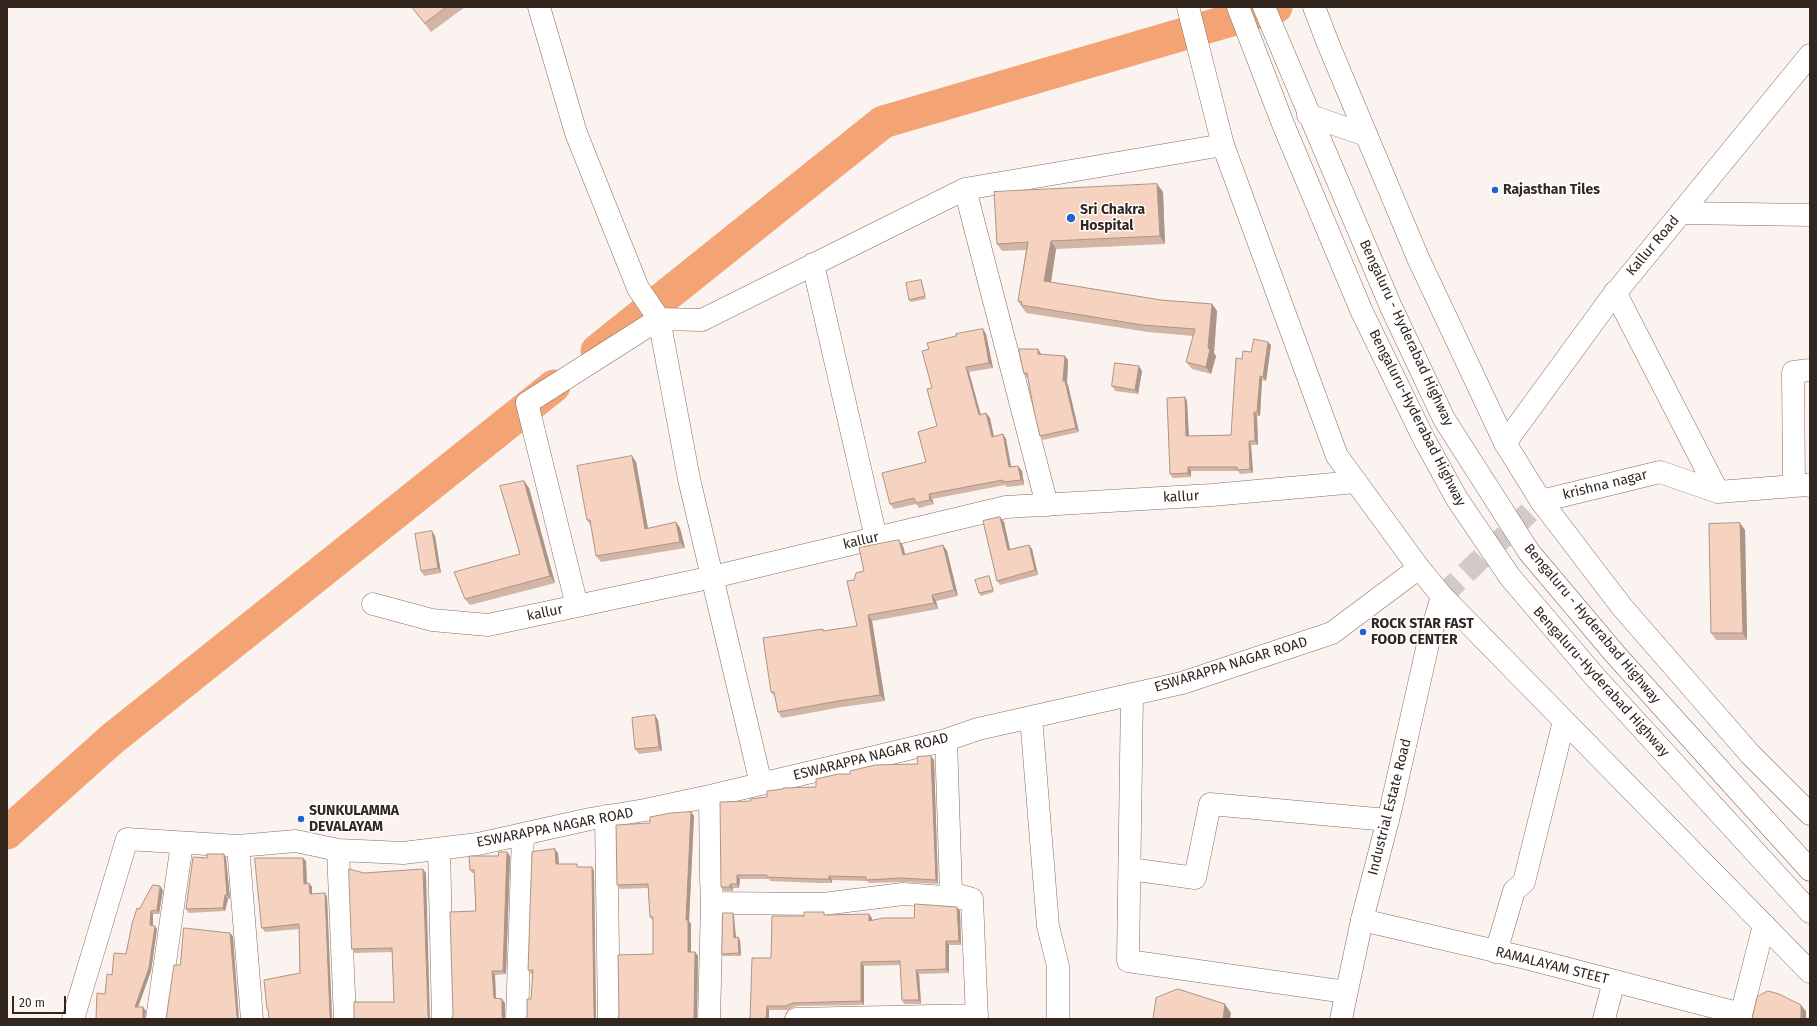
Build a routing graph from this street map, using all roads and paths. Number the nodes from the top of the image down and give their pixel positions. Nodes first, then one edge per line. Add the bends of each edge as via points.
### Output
1 (539, 7) edge
2 (1188, 7) edge
3 (1238, 7) edge
4 (1264, 7) edge
5 (1314, 7) edge
6 (1810, 55) edge
7 (1308, 115) junction
8 (1366, 135) junction
9 (1223, 145) junction
10 (965, 188) junction
11 (1681, 213) junction
12 (1810, 215) edge
13 (813, 264) junction
14 (1615, 292) junction
15 (659, 319) junction
16 (1810, 370) edge
17 (1505, 443) junction
18 (1356, 482) junction
19 (1802, 486) edge
20 (1718, 492) junction
21 (1541, 501) junction
22 (1047, 505) junction
23 (876, 538) junction
24 (1419, 568) junction
25 (713, 576) junction
26 (1442, 596) junction
27 (373, 604) dead end
28 (577, 606) junction
29 (1132, 694) junction
30 (1031, 718) junction
31 (1564, 721) junction
32 (946, 740) junction
33 (761, 784) junction
34 (710, 796) junction
35 (1810, 814) edge
36 (606, 816) junction
37 (1388, 820) junction
38 (523, 834) junction
39 (182, 842) junction
40 (238, 846) junction
41 (439, 849) junction
42 (338, 850) junction
43 (1130, 869) junction
44 (1810, 870) edge
45 (972, 899) junction
46 (712, 903) junction
47 (1810, 912) edge
48 (1362, 920) junction
49 (1764, 925) junction
50 (1496, 952) junction
51 (1810, 972) edge
52 (1614, 981) junction
53 (1346, 992) junction
54 (977, 1017) edge
55 (1740, 1017) edge
56 (73, 1019) edge
57 (157, 1019) edge
58 (252, 1019) edge
59 (345, 1019) edge
60 (443, 1019) edge
61 (517, 1019) edge
62 (609, 1019) edge
63 (708, 1019) edge
64 (796, 1019) edge
65 (1058, 1019) edge
66 (1341, 1019) edge
67 (1604, 1019) edge

1 - 15 main road via 576,133 638,288
2 - 9 main road
3 - 47 main road, Bengaluru-Hyderabad Highway via 1283,124 1362,312 1424,440 1457,499 1515,583 1596,678
4 - 7 main road, Bengaluru - Hyderabad Highway
5 - 8 main road
6 - 11 main road, Kallur Road
7 - 8 main road
7 - 44 main road, Bengaluru - Hyderabad Highway via 1391,307 1444,419 1529,552 1615,654
8 - 17 main road via 1418,258
9 - 10 main road
9 - 18 main road via 1337,456
10 - 13 main road
10 - 22 main road
11 - 12 main road
11 - 14 main road, Kallur Road
13 - 15 main road via 702,320
13 - 23 main road
14 - 17 main road, Kallur Road
14 - 20 main road
15 - 25 main road via 689,478
15 - 28 main road via 527,402
16 - 19 main road via 1793,372
17 - 21 main road
18 - 22 main road, kallur via 1212,495
18 - 24 main road
19 - 20 main road, krishna nagar
20 - 21 main road, krishna nagar via 1660,472
21 - 35 main road via 1622,607 1750,754
22 - 23 main road, kallur via 1006,507
23 - 25 main road, kallur
24 - 26 main road
24 - 29 main road, ESWARAPPA NAGAR ROAD via 1332,633 1182,683
25 - 28 main road, kallur
25 - 33 main road
26 - 31 main road
26 - 37 main road, Industrial Estate Road via 1428,644
27 - 28 main road, kallur via 432,620 488,625
29 - 30 main road, ESWARAPPA NAGAR ROAD
29 - 43 main road
30 - 32 main road, ESWARAPPA NAGAR ROAD via 978,729
30 - 65 main road via 1048,926 1058,966
31 - 49 main road
31 - 50 main road via 1524,882 1514,891
32 - 33 main road, ESWARAPPA NAGAR ROAD
32 - 45 main road via 952,893
33 - 34 main road, ESWARAPPA NAGAR ROAD
34 - 36 main road, ESWARAPPA NAGAR ROAD
34 - 46 main road
36 - 38 main road, ESWARAPPA NAGAR ROAD
36 - 62 main road
37 - 43 main road via 1210,804 1195,878
37 - 48 main road, Industrial Estate Road
38 - 41 main road, ESWARAPPA NAGAR ROAD
38 - 61 main road
39 - 40 main road, ESWARAPPA NAGAR ROAD
39 - 56 main road, ESWARAPPA NAGAR ROAD via 127,839
39 - 57 main road
40 - 42 main road, ESWARAPPA NAGAR ROAD via 296,841
40 - 58 main road
41 - 42 main road, ESWARAPPA NAGAR ROAD via 403,853
41 - 60 main road
42 - 59 main road
43 - 53 main road via 1128,961
45 - 46 main road via 903,894 823,904
45 - 54 main road
46 - 63 main road
48 - 50 main road, RAMALAYAM STEET
48 - 53 main road, Industrial Estate Road
49 - 51 main road
49 - 55 main road
50 - 52 main road, RAMALAYAM STEET
52 - 55 main road, RAMALAYAM STEET
52 - 67 main road
53 - 66 main road, Industrial Estate Road
54 - 64 main road

